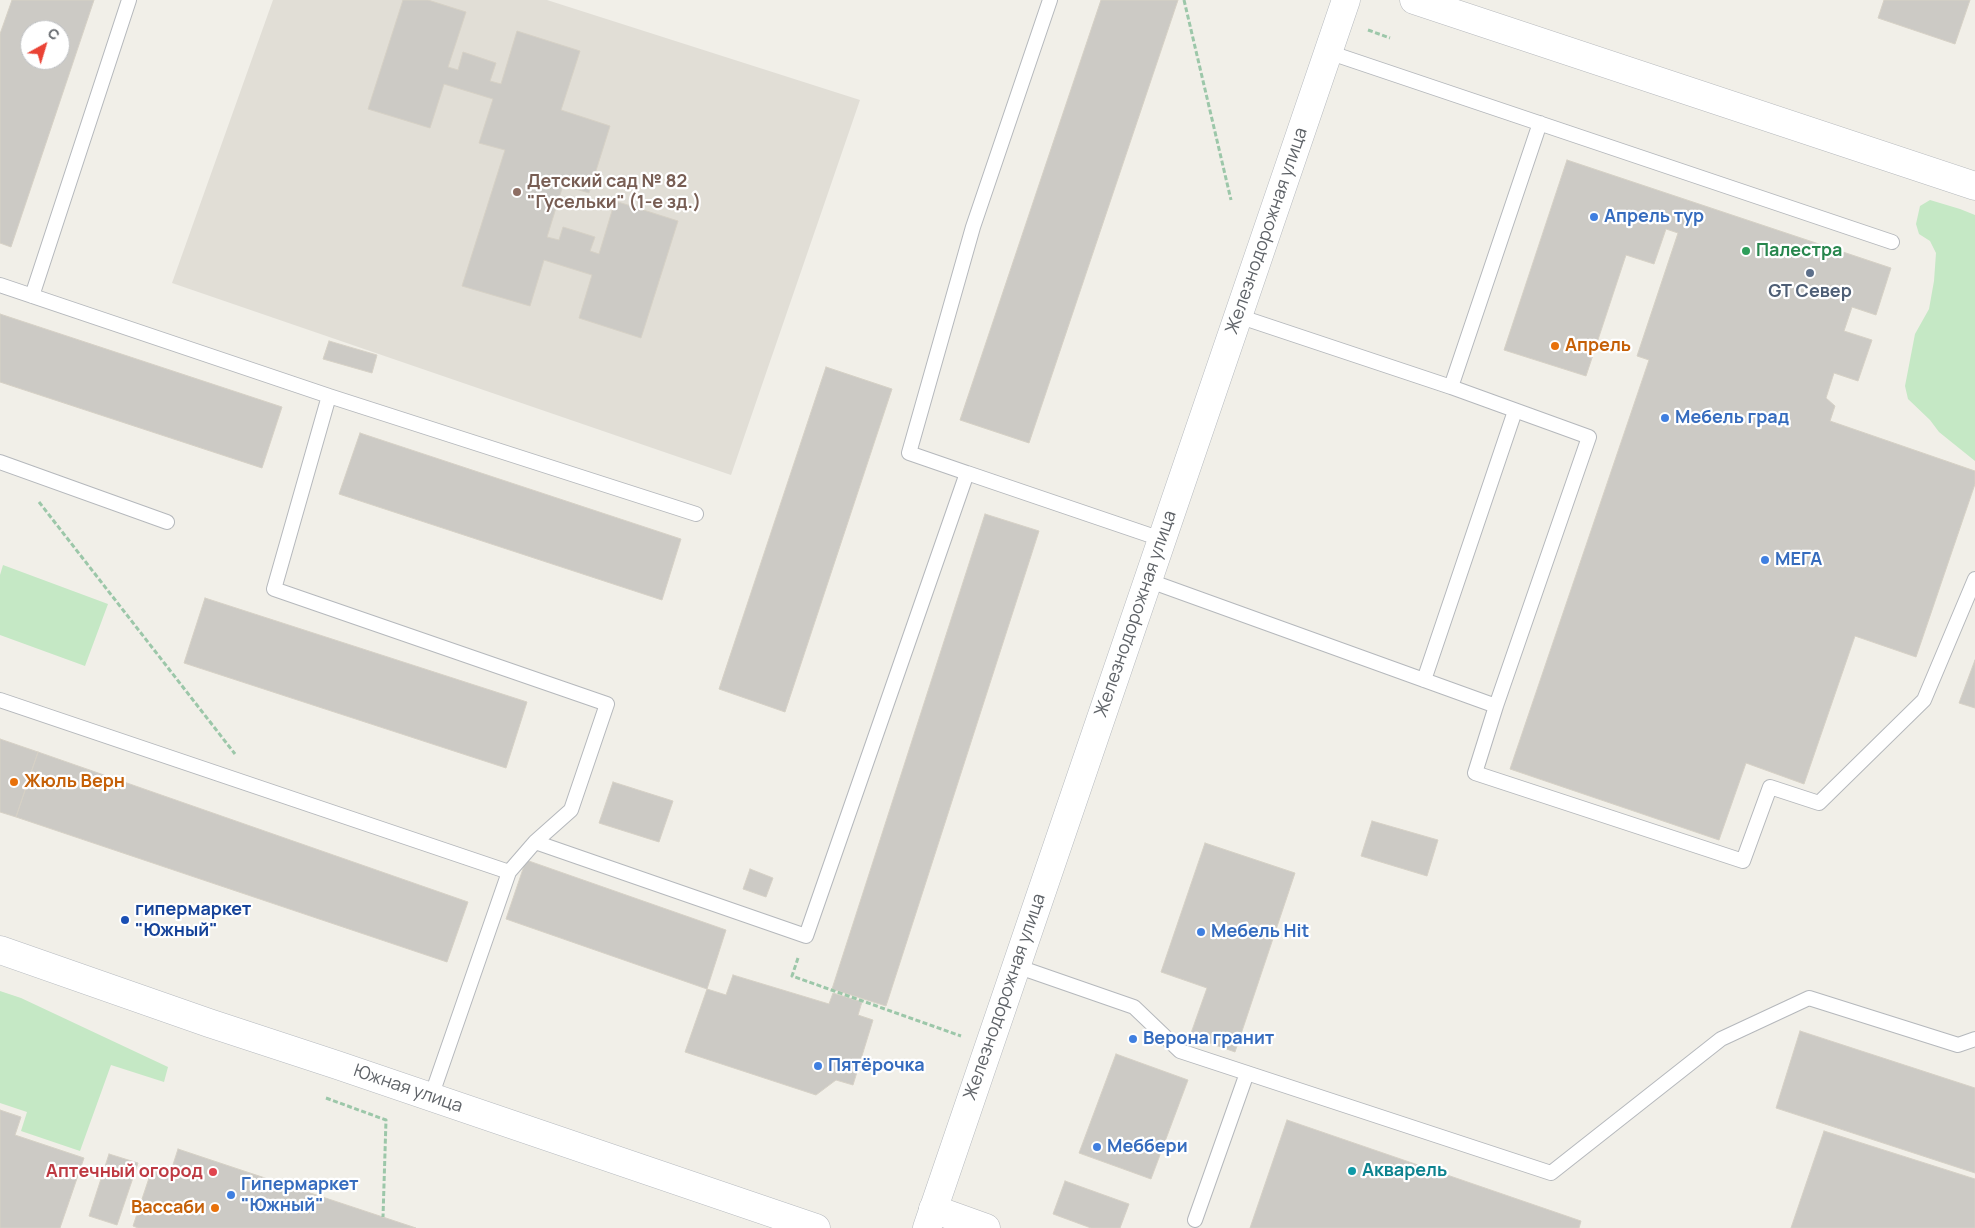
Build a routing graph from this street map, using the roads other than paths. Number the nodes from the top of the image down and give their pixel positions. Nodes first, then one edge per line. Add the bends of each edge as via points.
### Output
1 (130, 0) edge
2 (1050, 0) edge
3 (1346, 0) edge
4 (1414, 0) edge
5 (1328, 52) junction
6 (1540, 123) junction
7 (1975, 186) edge
8 (1892, 242) dead end
9 (0, 285) edge
10 (32, 296) junction
11 (1238, 316) junction
12 (1451, 387) junction
13 (329, 396) junction
14 (1515, 411) junction
15 (6, 464) edge
16 (967, 473) junction
17 (696, 514) dead end
18 (167, 522) dead end
19 (1161, 539) junction
20 (1975, 579) edge
21 (1147, 580) junction
22 (1424, 680) junction
23 (0, 700) edge
24 (1496, 706) junction
25 (536, 842) junction
26 (509, 872) junction
27 (0, 950) edge
28 (1016, 966) junction
29 (1975, 1039) edge
30 (1247, 1072) junction
31 (431, 1097) junction
32 (930, 1218) edge
33 (1195, 1220) dead end
34 (816, 1228) edge
35 (986, 1228) edge

1 - 10 lane
2 - 16 lane via 973,227 909,453
3 - 5 main road, Железнодорожная улица
4 - 7 main road
5 - 6 lane
5 - 11 main road, Железнодорожная улица
6 - 8 lane
6 - 12 lane
9 - 10 lane
10 - 13 lane
11 - 12 lane
11 - 19 main road, Железнодорожная улица
12 - 14 lane
13 - 17 lane
13 - 25 lane via 274,589 607,704 571,810
14 - 22 lane
14 - 24 lane via 1589,437
15 - 18 lane
16 - 19 lane
16 - 25 lane via 806,936
19 - 21 main road, Железнодорожная улица
20 - 24 lane via 1924,700 1819,803 1770,787 1743,861 1475,773
21 - 22 lane
21 - 28 main road, Железнодорожная улица
22 - 24 lane
23 - 26 lane
25 - 26 lane
26 - 31 lane
27 - 31 main road, Южная улица
28 - 30 lane via 1134,1007 1180,1051
28 - 32 main road, Железнодорожная улица
29 - 30 lane via 1958,1044 1809,998 1721,1039 1551,1173
30 - 33 lane
31 - 34 main road, Южная улица
32 - 35 main road

